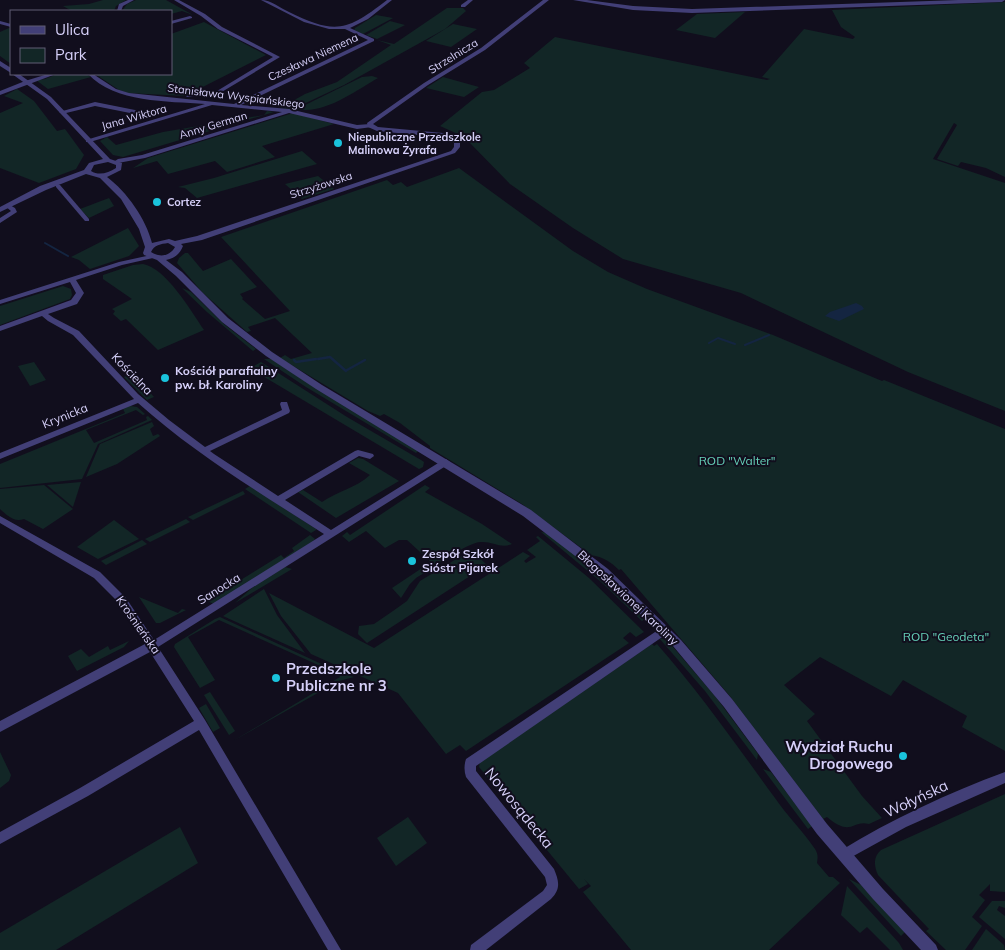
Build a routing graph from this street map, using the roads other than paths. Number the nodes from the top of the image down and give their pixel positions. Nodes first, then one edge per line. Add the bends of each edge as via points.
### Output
1 (132, 0) edge
2 (176, 0) edge
3 (263, 0) edge
4 (390, 0) edge
5 (471, 0) edge
6 (546, 0) edge
7 (576, 0) edge
8 (828, 0) edge
9 (1002, 0) edge
10 (906, 2) edge
11 (463, 6) dead end
12 (831, 6) junction
13 (119, 10) edge
14 (190, 17) dead end
15 (172, 24) edge
16 (346, 28) junction
17 (16, 75) edge
18 (50, 75) edge
19 (92, 75) edge
20 (27, 82) junction
21 (0, 93) edge
22 (182, 99) junction
23 (212, 102) junction
24 (236, 105) junction
25 (290, 111) junction
26 (62, 112) junction
27 (135, 112) dead end
28 (370, 126) junction
29 (88, 141) junction
30 (451, 154) joint
31 (143, 156) joint
32 (108, 160) junction
33 (95, 162) junction
34 (118, 167) junction
35 (90, 173) junction
36 (102, 176) junction
37 (115, 185) junction
38 (58, 186) junction
39 (28, 196) junction
40 (8, 206) junction
41 (0, 210) edge
42 (87, 220) dead end
43 (0, 221) edge
44 (144, 229) junction
45 (165, 241) junction
46 (177, 246) junction
47 (151, 253) junction
48 (172, 256) junction
49 (179, 274) junction
50 (72, 279) junction
51 (0, 302) edge
52 (44, 314) junction
53 (0, 329) edge
54 (139, 400) junction
55 (284, 404) dead end
56 (204, 451) junction
57 (0, 456) edge
58 (370, 456) dead end
59 (446, 462) junction
60 (278, 500) junction
61 (0, 518) edge
62 (331, 534) junction
63 (664, 630) junction
64 (153, 646) junction
65 (201, 722) junction
66 (0, 727) edge
67 (1005, 777) edge
68 (0, 838) edge
69 (844, 855) junction
70 (335, 950) edge
71 (476, 950) edge
72 (932, 950) edge

1 - 13 street
2 - 22 street via 220,28 277,57 218,92
3 - 16 street, Czesława Niemena via 298,20
4 - 16 street
5 - 11 street
6 - 28 street, Strzelnicza via 483,49 371,122
7 - 12 street via 682,11
8 - 12 street
9 - 10 street
10 - 12 street
14 - 15 street
16 - 24 street, Czesława Niemena via 372,40
17 - 20 street, Jana Wiktora
18 - 20 street
19 - 22 street, Stanisława Wyspiańskiego via 122,94
20 - 21 street
20 - 26 street, Jana Wiktora via 45,94
22 - 23 street, Stanisława Wyspiańskiego
23 - 24 street, Stanisława Wyspiańskiego
23 - 29 street, Jana Wiktora
24 - 25 street, Stanisława Wyspiańskiego
25 - 28 street, Stanisława Wyspiańskiego
25 - 31 street, Anny German
26 - 27 street, Jana Wiktora via 94,104
26 - 29 street, Jana Wiktora
28 - 30 street, Stanisława Wyspiańskiego via 447,136 458,145
29 - 32 street, Jana Wiktora
29 - 33 street, Jana Wiktora
30 - 46 street, Strzyżowska
31 - 34 street, Anny German
32 - 33 street
32 - 34 street
33 - 35 street via 88,166
34 - 36 street
34 - 37 street
35 - 36 street
35 - 38 street
35 - 39 street via 52,184
36 - 37 street
37 - 44 street
38 - 39 street
38 - 42 street
39 - 40 street
40 - 41 street
40 - 43 street via 14,212
44 - 45 street
44 - 47 street
45 - 46 street
45 - 47 street
46 - 48 street
47 - 48 street
47 - 49 street, Błogosławionej Karoliny
47 - 50 street
48 - 49 street, Błogosławionej Karoliny
49 - 59 street, Błogosławionej Karoliny via 225,320 269,354
50 - 51 street
50 - 52 street via 80,293 77,299
52 - 53 street
52 - 54 street, Kościelna via 72,330
54 - 56 street, Kościelna
54 - 57 street, Krynicka
55 - 56 street via 286,411
56 - 60 street, Kościelna
58 - 60 street via 358,453
59 - 62 street, Sanocka
59 - 63 street, Błogosławionej Karoliny via 555,532 604,572
60 - 62 street, Kościelna
61 - 64 street, Krośnieńska via 97,575 123,601
62 - 64 street, Sanocka
63 - 69 street, Błogosławionej Karoliny via 728,703 795,796
63 - 71 street, Nowosądecka via 470,763 470,773 554,882 547,896
64 - 65 street, Krośnieńska
64 - 66 street, Sanocka
65 - 68 street
65 - 70 street, Krośnieńska
67 - 69 street, Wołyńska via 910,819
69 - 72 street, Błogosławionej Karoliny

